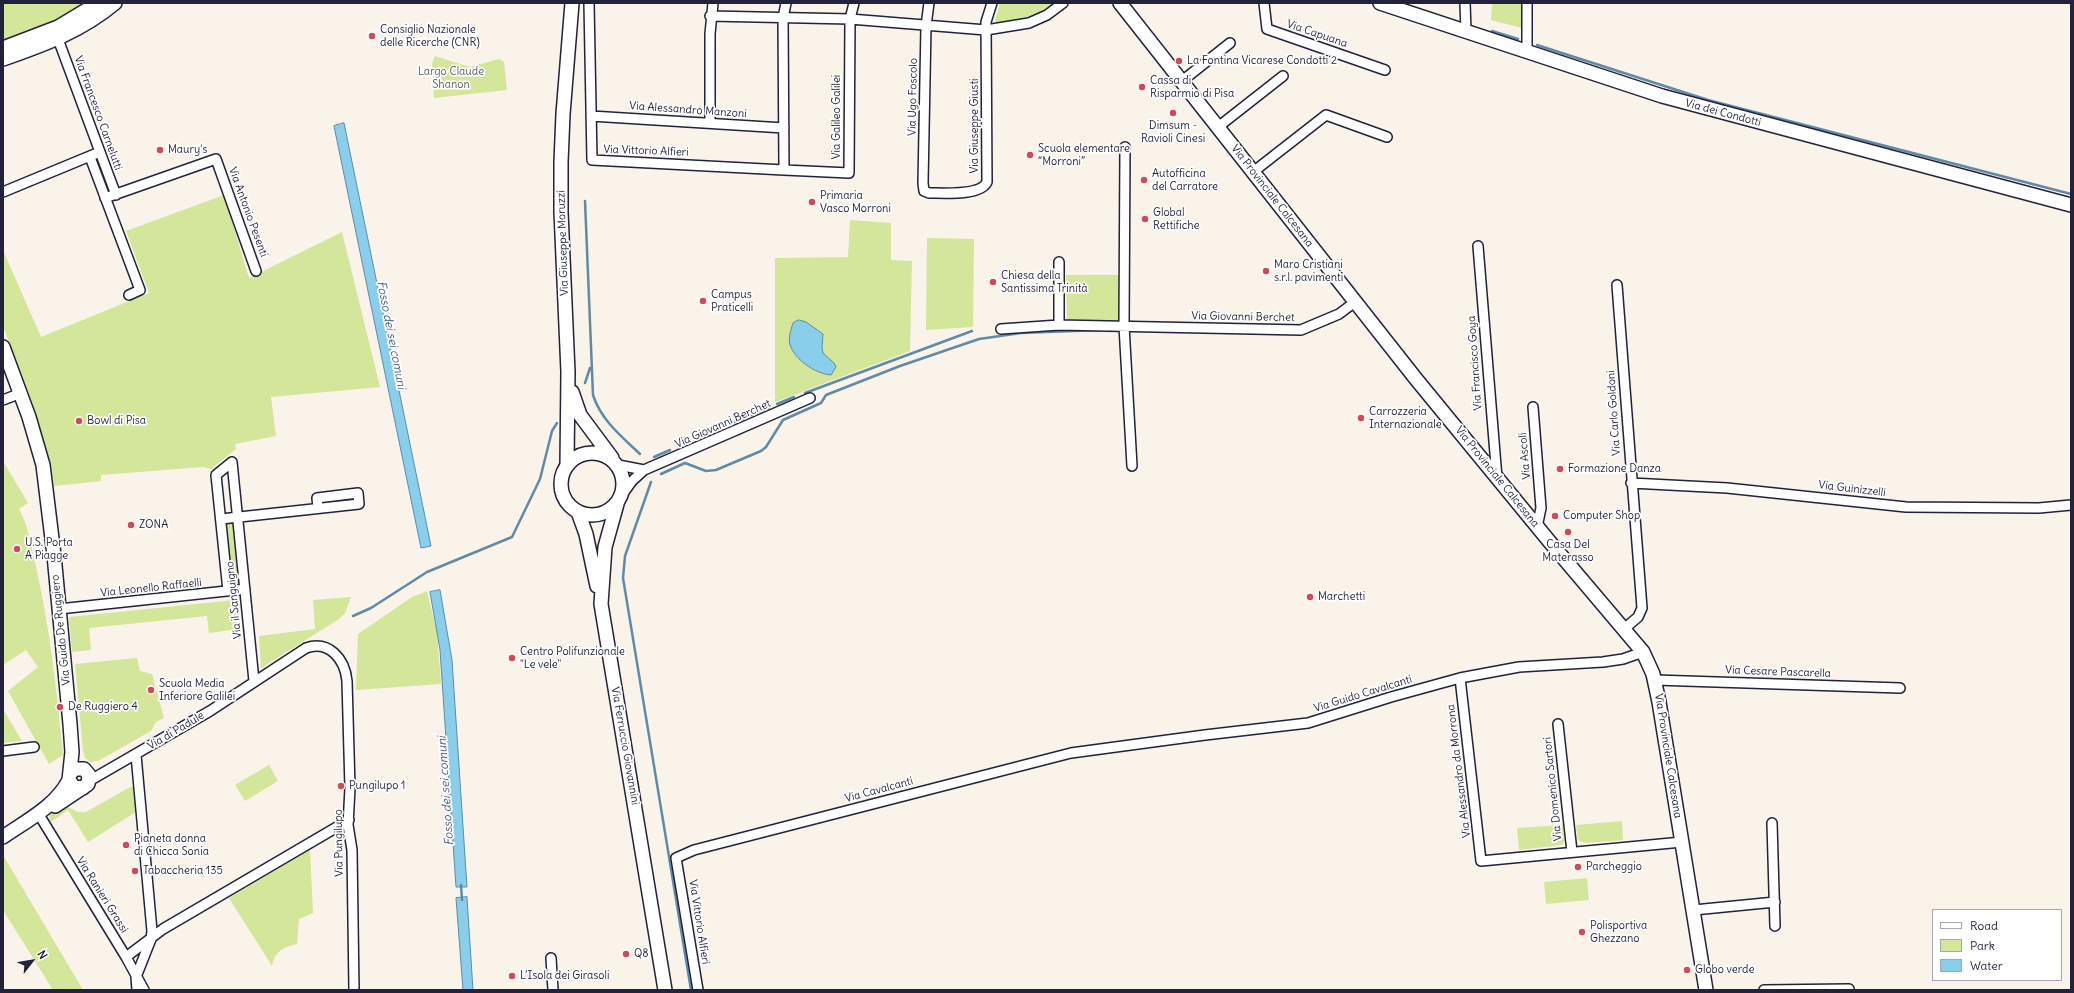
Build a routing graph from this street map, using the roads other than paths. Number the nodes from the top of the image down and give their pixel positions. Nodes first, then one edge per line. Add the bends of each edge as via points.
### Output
1 (98, 3) edge
2 (115, 3) edge
3 (564, 3) edge
4 (572, 3) edge
5 (589, 3) edge
6 (713, 3) edge
7 (786, 3) edge
8 (854, 3) edge
9 (929, 3) edge
10 (992, 3) edge
11 (1063, 3) edge
12 (1264, 3) edge
13 (1380, 3) edge
14 (1465, 3) edge
15 (1528, 3) edge
16 (1123, 5) edge
17 (710, 16) junction
18 (783, 18) junction
19 (850, 19) junction
20 (926, 26) junction
21 (986, 30) junction
22 (1466, 31) junction
23 (58, 39) junction
24 (1230, 43) dead end
25 (3, 48) edge
26 (1527, 52) junction
27 (3, 60) edge
28 (1385, 70) dead end
29 (1283, 76) dead end
30 (1182, 81) junction
31 (562, 114) junction
32 (591, 116) junction
33 (710, 123) junction
34 (1218, 127) junction
35 (784, 128) junction
36 (1388, 137) dead end
37 (1125, 147) dead end
38 (100, 152) junction
39 (90, 156) junction
40 (784, 170) junction
41 (1253, 172) junction
42 (924, 191) joint
43 (3, 192) edge
44 (116, 195) junction
45 (104, 198) junction
46 (2071, 205) edge
47 (1478, 246) dead end
48 (1059, 262) dead end
49 (256, 271) dead end
50 (1618, 285) dead end
51 (130, 295) dead end
52 (1355, 302) junction
53 (1059, 325) junction
54 (1124, 326) junction
55 (1001, 329) dead end
56 (3, 347) edge
57 (568, 372) junction
58 (20, 393) junction
59 (810, 398) dead end
60 (3, 400) edge
61 (1533, 407) dead end
62 (617, 464) junction
63 (567, 465) junction
64 (1132, 466) dead end
65 (644, 470) junction
66 (1497, 478) junction
67 (1631, 483) junction
68 (620, 499) junction
69 (2071, 505) edge
70 (318, 508) dead end
71 (578, 512) junction
72 (238, 517) junction
73 (221, 519) junction
74 (1537, 527) junction
75 (245, 589) junction
76 (228, 592) junction
77 (601, 604) junction
78 (59, 609) junction
79 (1624, 629) junction
80 (334, 652) joint
81 (1643, 652) junction
82 (1460, 678) junction
83 (1655, 680) junction
84 (254, 681) junction
85 (1900, 688) dead end
86 (1558, 724) dead end
87 (34, 747) dead end
88 (1088, 750) joint
89 (3, 751) edge
90 (136, 755) junction
91 (83, 777) junction
92 (41, 812) junction
93 (348, 820) junction
94 (1772, 823) dead end
95 (3, 837) edge
96 (1682, 842) junction
97 (1572, 852) junction
98 (676, 858) joint
99 (1481, 861) joint
100 (1775, 902) junction
101 (1694, 910) junction
102 (1775, 926) dead end
103 (151, 939) junction
104 (126, 957) junction
105 (550, 958) dead end
106 (136, 977) junction
107 (1849, 989) edge
108 (137, 990) edge
109 (144, 990) edge
110 (354, 990) edge
111 (553, 990) edge
112 (665, 990) edge
113 (698, 990) edge
114 (1706, 990) edge
115 (1764, 990) edge

1 - 25 main road via 58,27
2 - 23 main road via 90,22
3 - 31 main road, Via Giuseppe Moruzzi via 560,61
4 - 31 main road, Via Giuseppe Moruzzi
5 - 32 street, Via Vittorio Alfieri
6 - 17 street
7 - 18 street
8 - 19 street, Via Galileo Galilei
9 - 20 street, Via Ugo Foscolo
10 - 21 street, Via Giuseppe Giusti
11 - 21 street via 1047,15 1029,23
12 - 28 street, Via Capuana via 1267,29
13 - 22 main road, Via dei Condotti
14 - 22 street
15 - 26 street
16 - 30 main road, Via Provinciale Calcesana
17 - 18 street
17 - 33 street
18 - 19 street
18 - 35 street
19 - 20 street
19 - 40 street, Via Galileo Galilei via 849,173
20 - 21 street
20 - 42 street, Via Ugo Foscolo
21 - 42 street, Via Giuseppe Giusti via 986,185 976,191
22 - 26 main road, Via dei Condotti
23 - 27 main road
23 - 38 street, Via Francesco Carnelutti
24 - 30 street
26 - 46 main road, Via dei Condotti via 1662,96
29 - 34 street
30 - 34 main road, Via Provinciale Calcesana
31 - 57 main road, Via Giuseppe Moruzzi via 561,212
32 - 33 street, Via Alessandro Manzoni
32 - 40 street, Via Vittorio Alfieri via 592,160
33 - 35 street, Via Alessandro Manzoni
34 - 41 main road, Via Provinciale Calcesana
35 - 40 street
36 - 41 street via 1326,115
37 - 54 street
38 - 39 street
38 - 44 street, Via Francesco Carnelutti
39 - 43 street
39 - 45 street, Via Francesco Carnelutti
41 - 52 main road, Via Provinciale Calcesana
44 - 45 street, Via Antonio Pesenti
44 - 49 street, Via Antonio Pesenti via 216,159
45 - 51 street, Via Francesco Carnelutti via 140,290
47 - 66 street, Via Francisco Goya
48 - 53 street
50 - 67 street, Via Carlo Goldoni
52 - 54 street, Via Giovanni Berchet via 1339,314 1300,330
52 - 66 main road, Via Provinciale Calcesana
53 - 54 street, Via Giovanni Berchet
53 - 55 street, Via Giovanni Berchet
54 - 64 street
56 - 58 main road, Via Guido De Ruggiero
57 - 62 main road, Via Giuseppe Moruzzi via 580,415
57 - 63 main road, Via Giuseppe Moruzzi
58 - 60 street
58 - 78 main road, Via Guido De Ruggiero via 43,465
59 - 65 street, Via Giovanni Berchet
61 - 74 street, Via Ascoli via 1541,508
62 - 63 main road via 606,455 590,452 578,456
62 - 65 street
62 - 68 main road via 624,481
63 - 71 main road via 561,479 562,492 568,504
65 - 68 street, Via Giovanni Berchet
66 - 74 main road, Via Provinciale Calcesana
67 - 69 street, Via Guinizzelli via 1727,488 1906,507 2039,508
67 - 79 street, Via Carlo Goldoni via 1642,608 1638,617
68 - 71 main road via 611,510 599,515
68 - 77 main road, Via Ferruccio Giovannini via 604,547
70 - 72 street
71 - 77 main road via 586,534
72 - 73 street
72 - 73 street, Via il Sanguigno via 232,462 216,475
72 - 75 street, Via il Sanguigno
73 - 76 street, Via il Sanguigno
74 - 79 main road, Via Provinciale Calcesana
75 - 76 street, Via Leonello Raffaelli
75 - 84 street, Via il Sanguigno
76 - 78 street, Via Leonello Raffaelli
77 - 112 main road, Via Ferruccio Giovannini
78 - 91 main road, Via Guido De Ruggiero via 72,752
79 - 81 main road, Via Provinciale Calcesana
80 - 84 street, Via di Padule via 319,646 306,648
80 - 93 street, Via Pungilupo via 343,664 347,681 350,788
81 - 82 street, Via Guido Cavalcanti via 1603,662 1519,668
81 - 83 main road, Via Provinciale Calcesana
82 - 88 street, Via Guido Cavalcanti via 1308,723
82 - 99 street, Via Alessandro da Morrona
83 - 85 street, Via Cesare Pascarella
83 - 96 main road, Via Provinciale Calcesana
84 - 90 street, Via di Padule via 210,711
86 - 97 street, Via Domenico Sartori
87 - 89 street
88 - 98 street, Via Cavalcanti via 961,780 694,850
90 - 91 street, Via di Padule
90 - 103 street via 152,924
91 - 92 main road, Via di Padule
92 - 95 main road, Via di Padule
92 - 104 street, Via Ranieri Grassi
93 - 103 street via 163,929
93 - 110 street, Via Pungilupo via 352,850
94 - 100 street
96 - 97 street, Via Domenico Sartori
96 - 101 main road, Via Provinciale Calcesana
97 - 99 street, Via Domenico Sartori
98 - 113 street, Via Vittorio Alfieri
100 - 101 street
100 - 102 street
101 - 114 main road, Via Provinciale Calcesana
103 - 104 street
103 - 106 street
104 - 106 street, Via Ranieri Grassi
105 - 111 street
106 - 108 street
106 - 109 street, Via Ranieri Grassi
107 - 115 street

